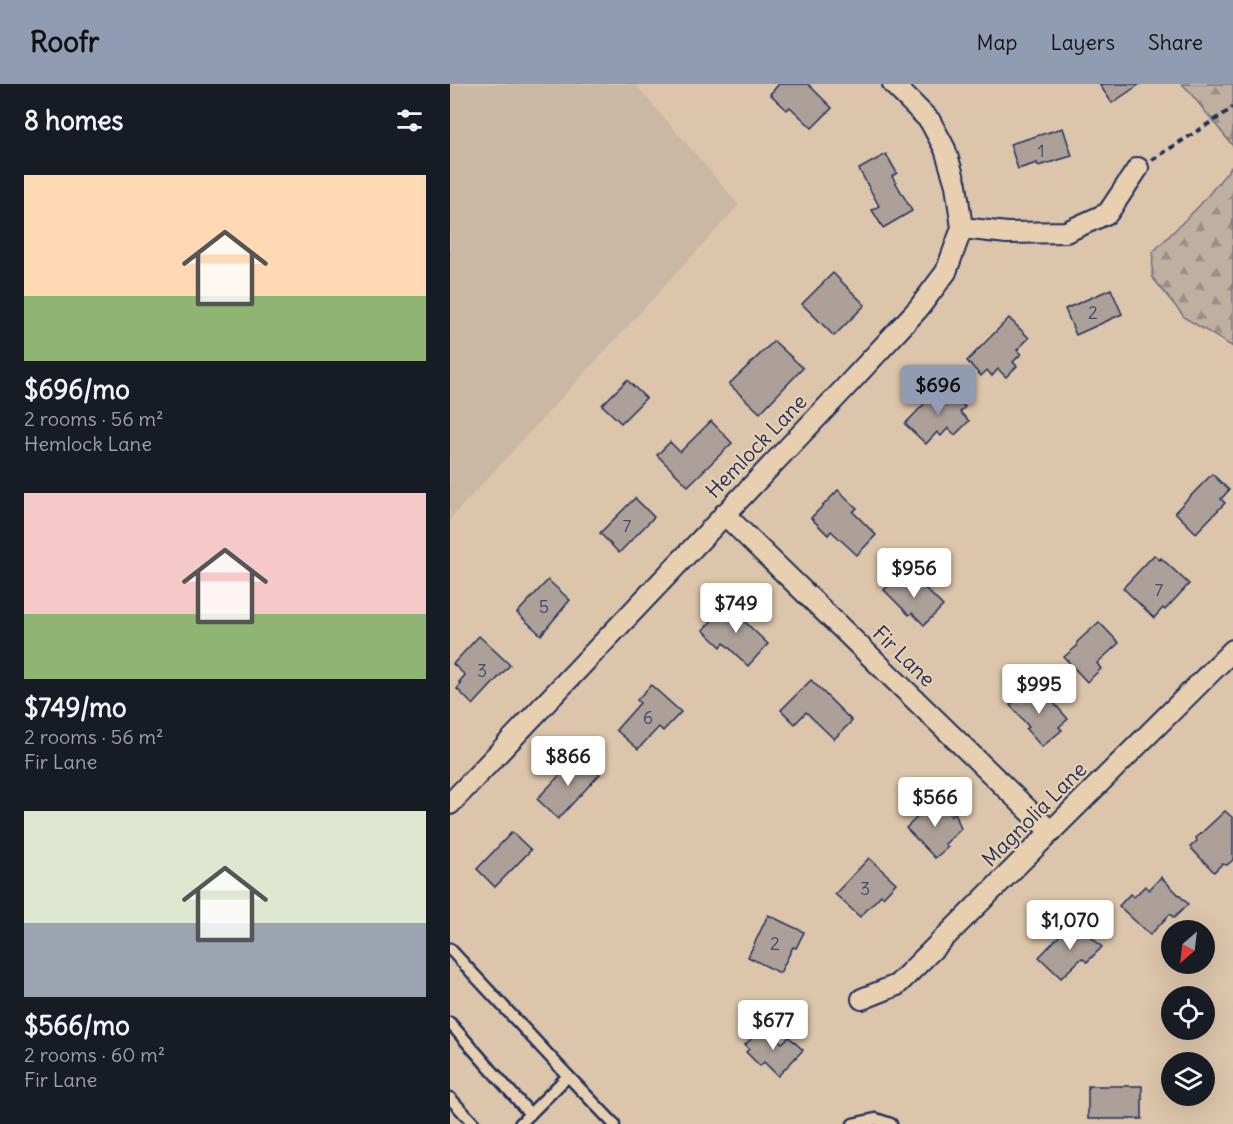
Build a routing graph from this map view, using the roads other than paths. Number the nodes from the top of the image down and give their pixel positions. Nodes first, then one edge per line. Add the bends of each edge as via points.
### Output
1 (893, 84) edge
2 (1138, 168) road end
3 (962, 228) junction
4 (724, 514) junction
5 (1233, 650) edge
6 (450, 804) edge
7 (1050, 832) junction
8 (450, 950) edge
9 (862, 999) dead end
10 (450, 1023) edge
11 (568, 1076) junction
12 (450, 1098) edge
13 (530, 1114) junction
14 (474, 1124) edge
15 (520, 1124) edge
16 (614, 1124) edge
17 (853, 1124) edge
18 (891, 1124) edge

1 - 3 street, Hemlock Lane via 930,121 945,149 956,184
2 - 3 street via 1108,213 1066,232 1007,233
3 - 4 street, Hemlock Lane via 946,272 918,309
4 - 6 street, Hemlock Lane
4 - 7 street, Fir Lane
5 - 7 street, Magnolia Lane
7 - 9 street, Magnolia Lane via 897,984
8 - 11 lane
10 - 13 lane
11 - 13 lane
11 - 16 lane
12 - 14 lane
13 - 15 lane
17 - 18 lane via 876,1119

